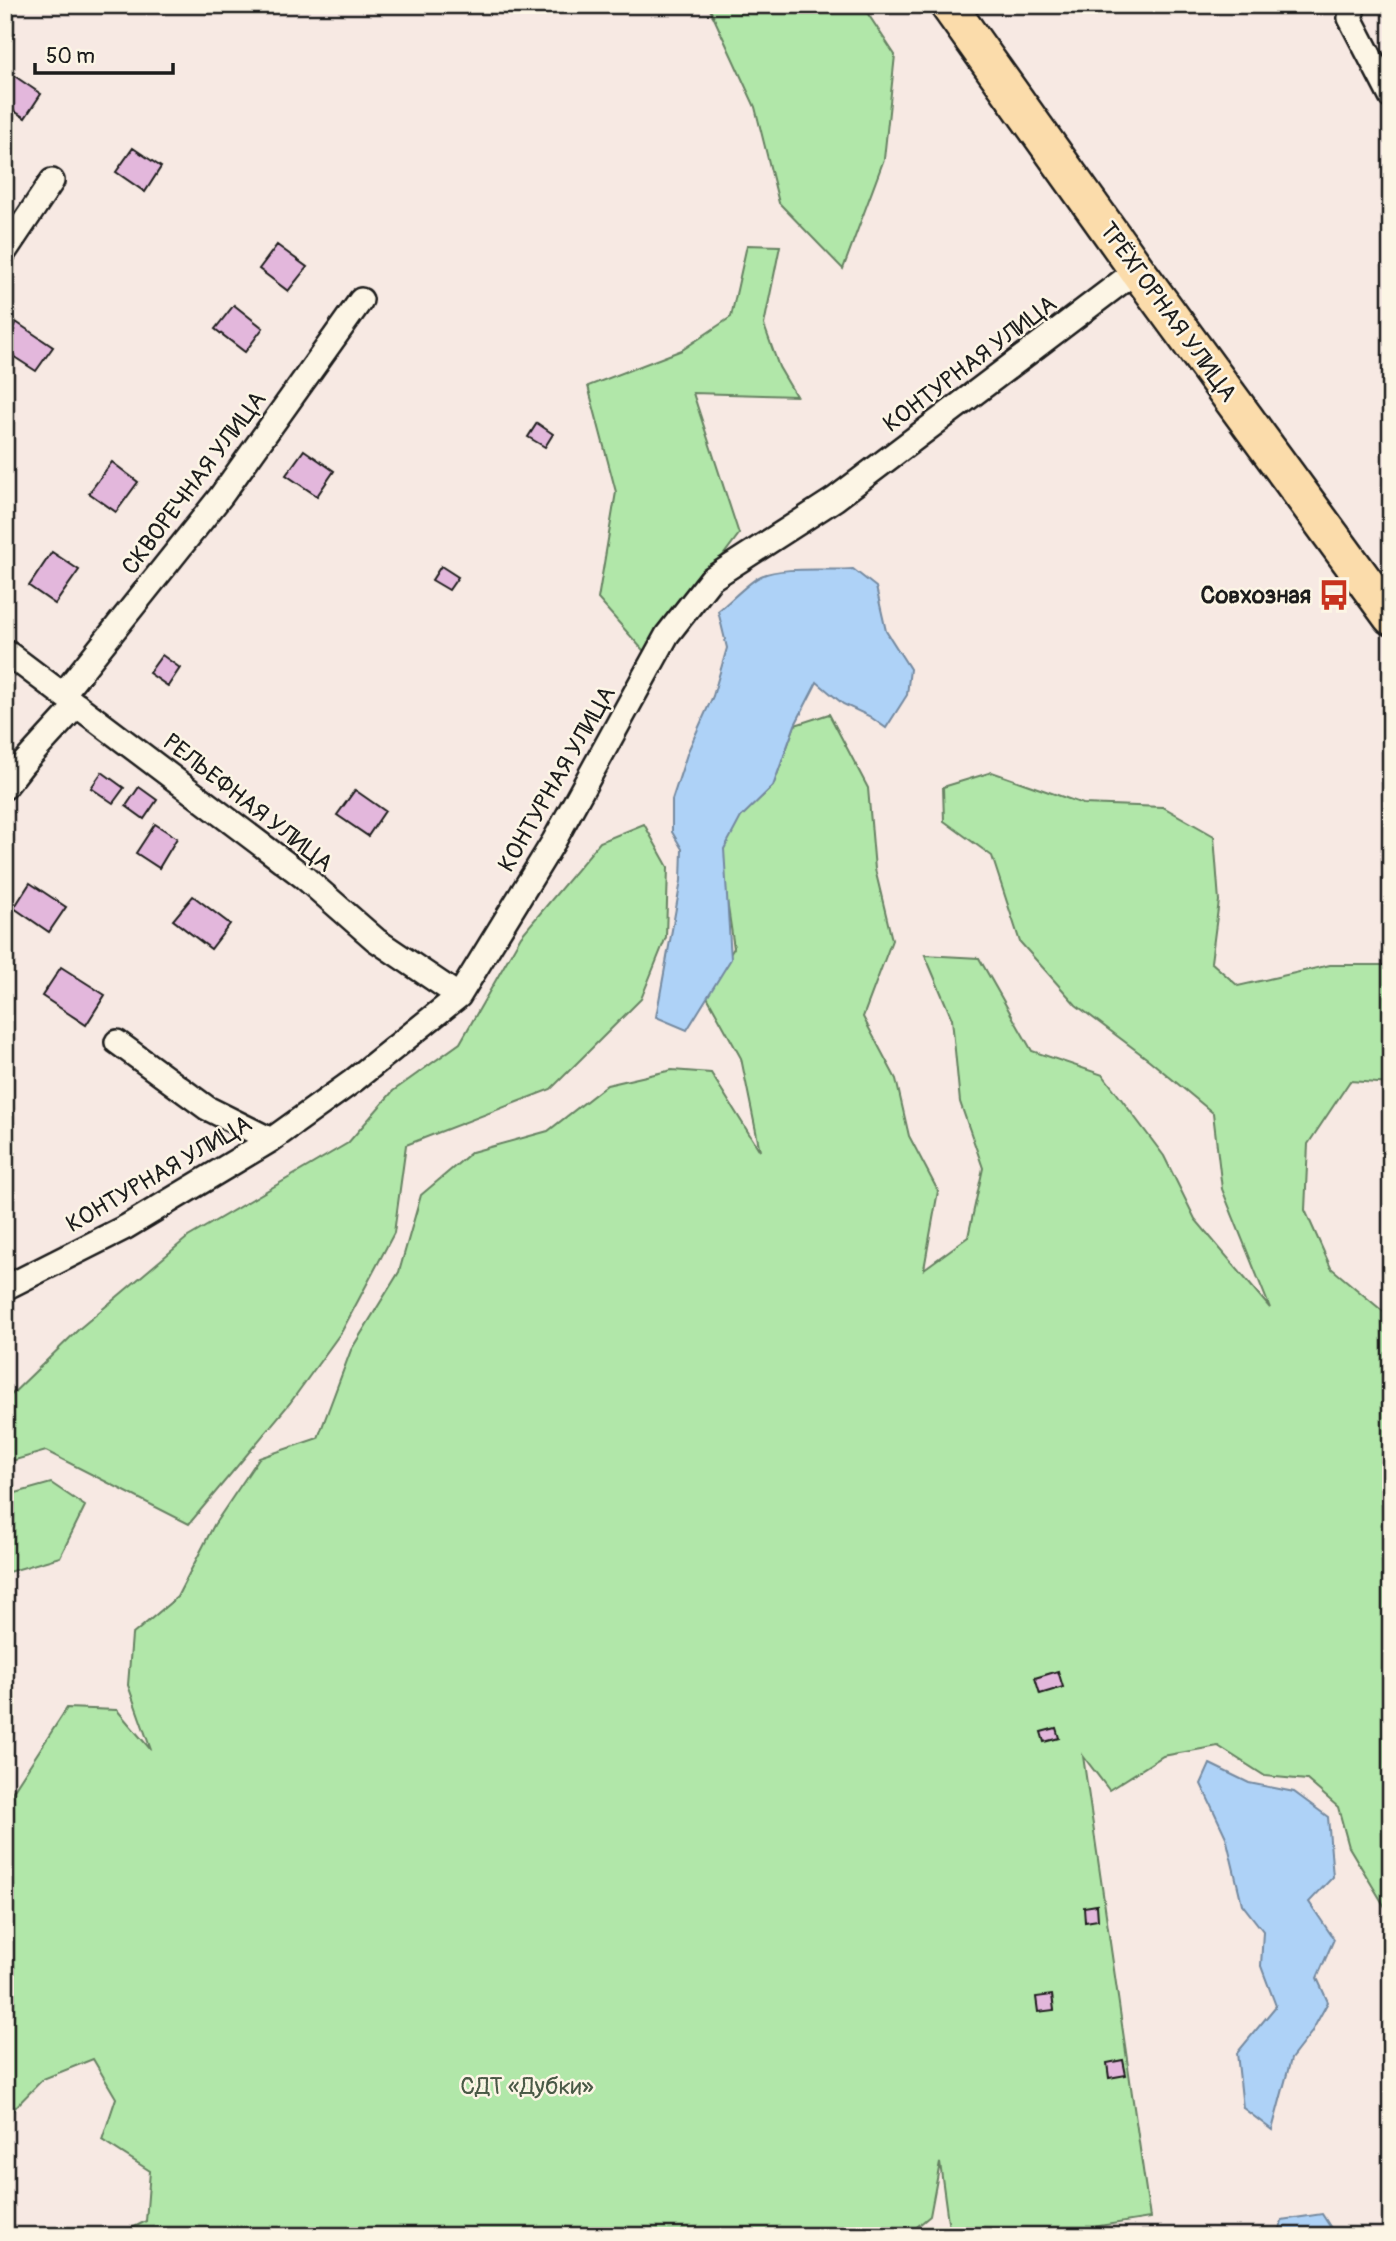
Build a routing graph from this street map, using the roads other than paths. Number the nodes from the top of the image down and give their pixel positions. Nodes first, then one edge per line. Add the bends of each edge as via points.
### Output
1 (948, 5) edge
2 (1354, 5) edge
3 (1389, 91) edge
4 (52, 181) dead end
5 (5, 251) edge
6 (1137, 270) junction
7 (361, 300) dead end
8 (1391, 617) edge
9 (5, 651) edge
10 (70, 700) junction
11 (5, 788) edge
12 (459, 996) junction
13 (117, 1042) dead end
14 (271, 1140) junction
15 (5, 1287) edge

1 - 6 highway, ТРЁХГОРНАЯ УЛИЦА
2 - 3 street via 1350,18
4 - 5 street
6 - 8 highway, ТРЁХГОРНАЯ УЛИЦА
6 - 12 street, КОНТУРНАЯ УЛИЦА via 835,499 710,579 667,635 554,841
7 - 10 street, СКВОРЕЧНАЯ УЛИЦА
9 - 10 street, РЕЛЬЕФНАЯ УЛИЦА
10 - 11 street, СКВОРЕЧНАЯ УЛИЦА
10 - 12 street, РЕЛЬЕФНАЯ УЛИЦА via 304,877 376,940
12 - 14 street, КОНТУРНАЯ УЛИЦА
13 - 14 street via 207,1108
14 - 15 street, КОНТУРНАЯ УЛИЦА via 126,1227

